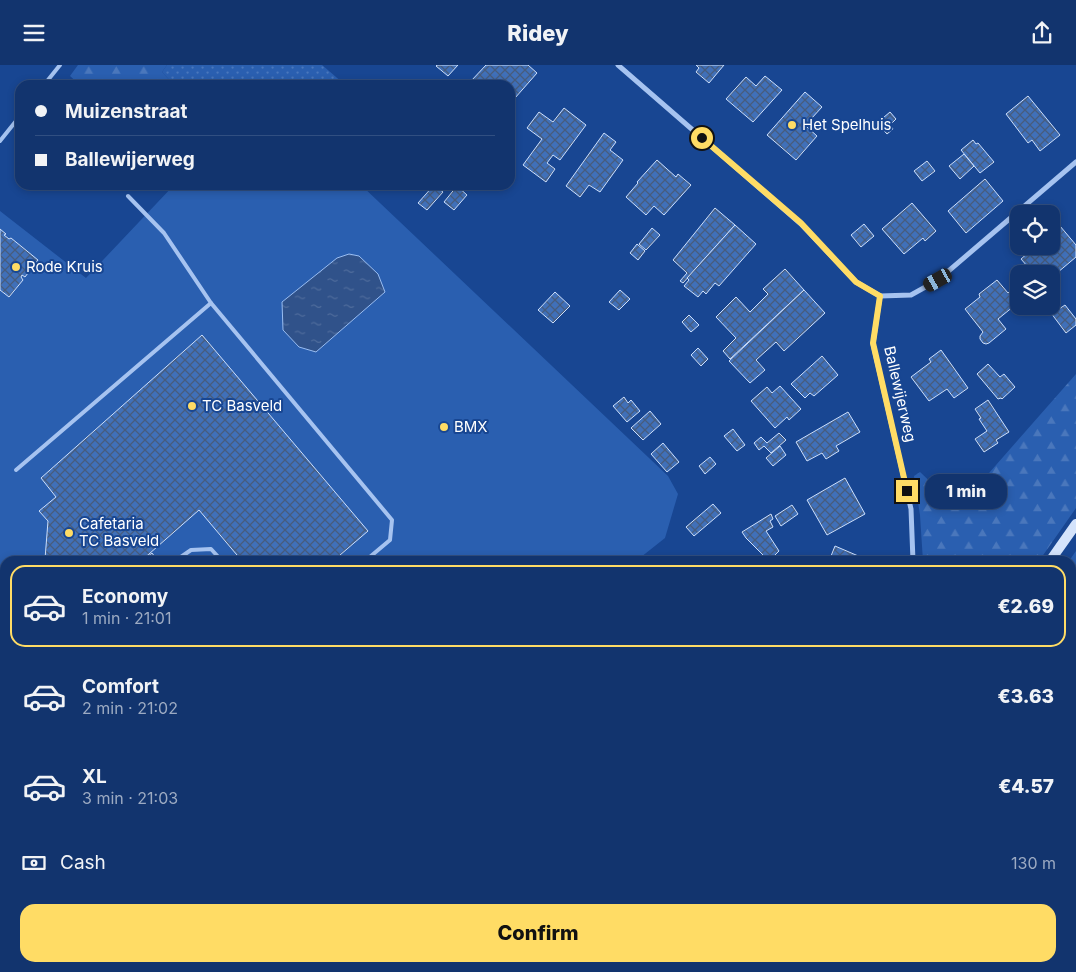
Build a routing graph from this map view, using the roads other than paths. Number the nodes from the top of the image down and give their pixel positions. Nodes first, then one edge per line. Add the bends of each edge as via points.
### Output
1 (60, 65) edge
2 (618, 65) edge
3 (48, 80) edge
4 (15, 122) edge
5 (0, 141) edge
6 (1076, 162) edge
7 (128, 196) dead end
8 (880, 296) junction
9 (210, 303) junction
10 (16, 470) dead end
11 (1076, 524) edge
12 (182, 556) edge
13 (217, 556) edge
14 (372, 556) edge
15 (912, 556) edge
16 (1054, 556) edge

1 - 3 lane
2 - 8 street via 801,223 856,282
4 - 5 lane
6 - 8 street via 938,280 910,295
7 - 9 lane via 164,233
8 - 15 street, Ballewijerweg via 873,343 911,509
9 - 10 lane
9 - 14 lane via 392,520 390,540
11 - 16 street
12 - 13 lane via 191,550 211,549

